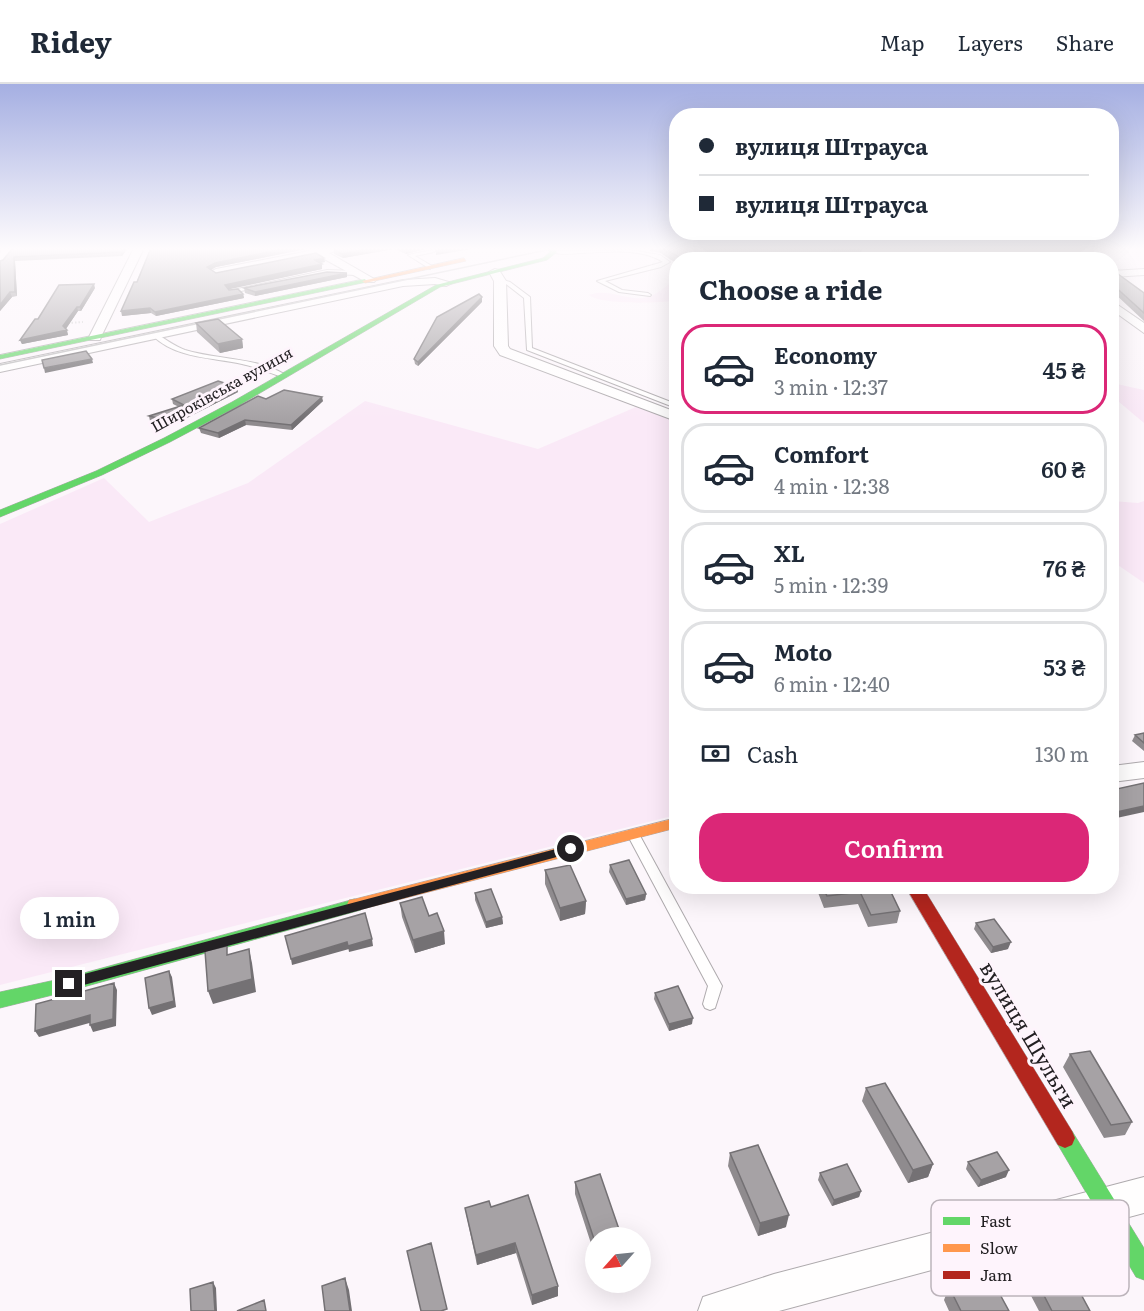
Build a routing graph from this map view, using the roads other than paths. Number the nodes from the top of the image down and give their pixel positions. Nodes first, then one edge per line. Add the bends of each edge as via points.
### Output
1 (111, 305) edge
2 (250, 305) edge
3 (299, 305) edge
4 (407, 305) edge
5 (499, 305) edge
6 (526, 305) edge
7 (1119, 310) edge
8 (1144, 329) edge
9 (156, 336) junction
10 (95, 338) junction
11 (0, 357) edge
12 (0, 368) edge
13 (283, 375) junction
14 (669, 403) edge
15 (669, 414) edge
16 (0, 514) edge
17 (1144, 771) edge
18 (1119, 773) edge
19 (669, 825) edge
20 (633, 834) junction
21 (918, 894) edge
22 (0, 1000) edge
23 (710, 1004) dead end
24 (1144, 1195) edge
25 (1104, 1200) edge
26 (1123, 1200) edge
27 (1129, 1243) edge
28 (931, 1251) edge
29 (1144, 1269) edge
30 (717, 1311) edge

1 - 10 street
2 - 10 street
3 - 9 street
4 - 13 street, Широківська вулиця
5 - 15 street via 501,346 506,352
6 - 14 lane via 529,350
7 - 8 street
9 - 12 street
9 - 13 lane via 186,351
10 - 11 street
13 - 16 street, Широківська вулиця via 167,440
17 - 18 street
19 - 20 street
20 - 22 street
20 - 23 lane via 715,986
21 - 25 street, вулиця Шульги
24 - 26 street
27 - 29 street, вулиця Шульги
28 - 30 street

